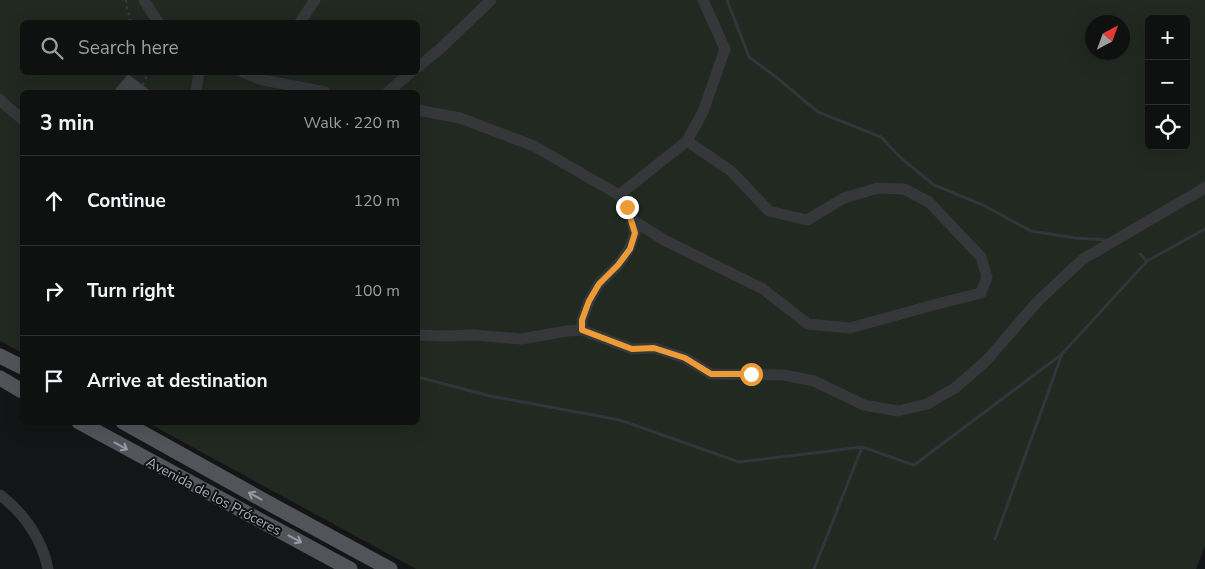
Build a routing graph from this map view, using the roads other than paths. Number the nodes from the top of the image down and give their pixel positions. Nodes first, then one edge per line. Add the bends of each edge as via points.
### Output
1 (144, 0) edge
2 (315, 0) edge
3 (491, 0) edge
4 (702, 0) edge
5 (157, 20) edge
6 (301, 20) edge
7 (420, 66) edge
8 (199, 75) edge
9 (408, 75) edge
10 (265, 76) edge
11 (196, 90) edge
12 (318, 90) edge
13 (390, 90) edge
14 (0, 99) edge
15 (420, 110) edge
16 (20, 118) edge
17 (687, 141) junction
18 (1205, 187) edge
19 (619, 195) junction
20 (631, 219) junction
21 (582, 330) junction
22 (420, 335) edge
23 (0, 356) edge
24 (20, 366) edge
25 (0, 378) edge
26 (20, 390) edge
27 (84, 425) edge
28 (128, 425) edge
29 (0, 495) edge
30 (48, 569) edge
31 (350, 569) edge
32 (390, 569) edge

1 - 5 street
2 - 6 street
3 - 7 street
4 - 17 street via 725,49 703,112
8 - 11 street
9 - 13 street
10 - 12 street
14 - 16 street
15 - 19 street via 460,118 534,146
17 - 19 street
17 - 20 street via 731,171 769,211 807,220 844,198 878,188 904,189 929,202 981,257 987,277 981,293 850,328 808,324 763,289 664,240
18 - 21 street via 1083,259 1038,301 986,361 955,388 927,404 898,411 864,405 814,381 784,375 711,374 685,358 654,348 632,349
19 - 20 street
20 - 21 street via 635,233 630,249 599,284 589,301
21 - 22 street via 521,339 474,334
23 - 24 main road
25 - 26 main road
27 -> 31 main road, Avenida de los Próceres
32 -> 28 main road, Avenida de los Próceres
29 - 30 street via 32,529

